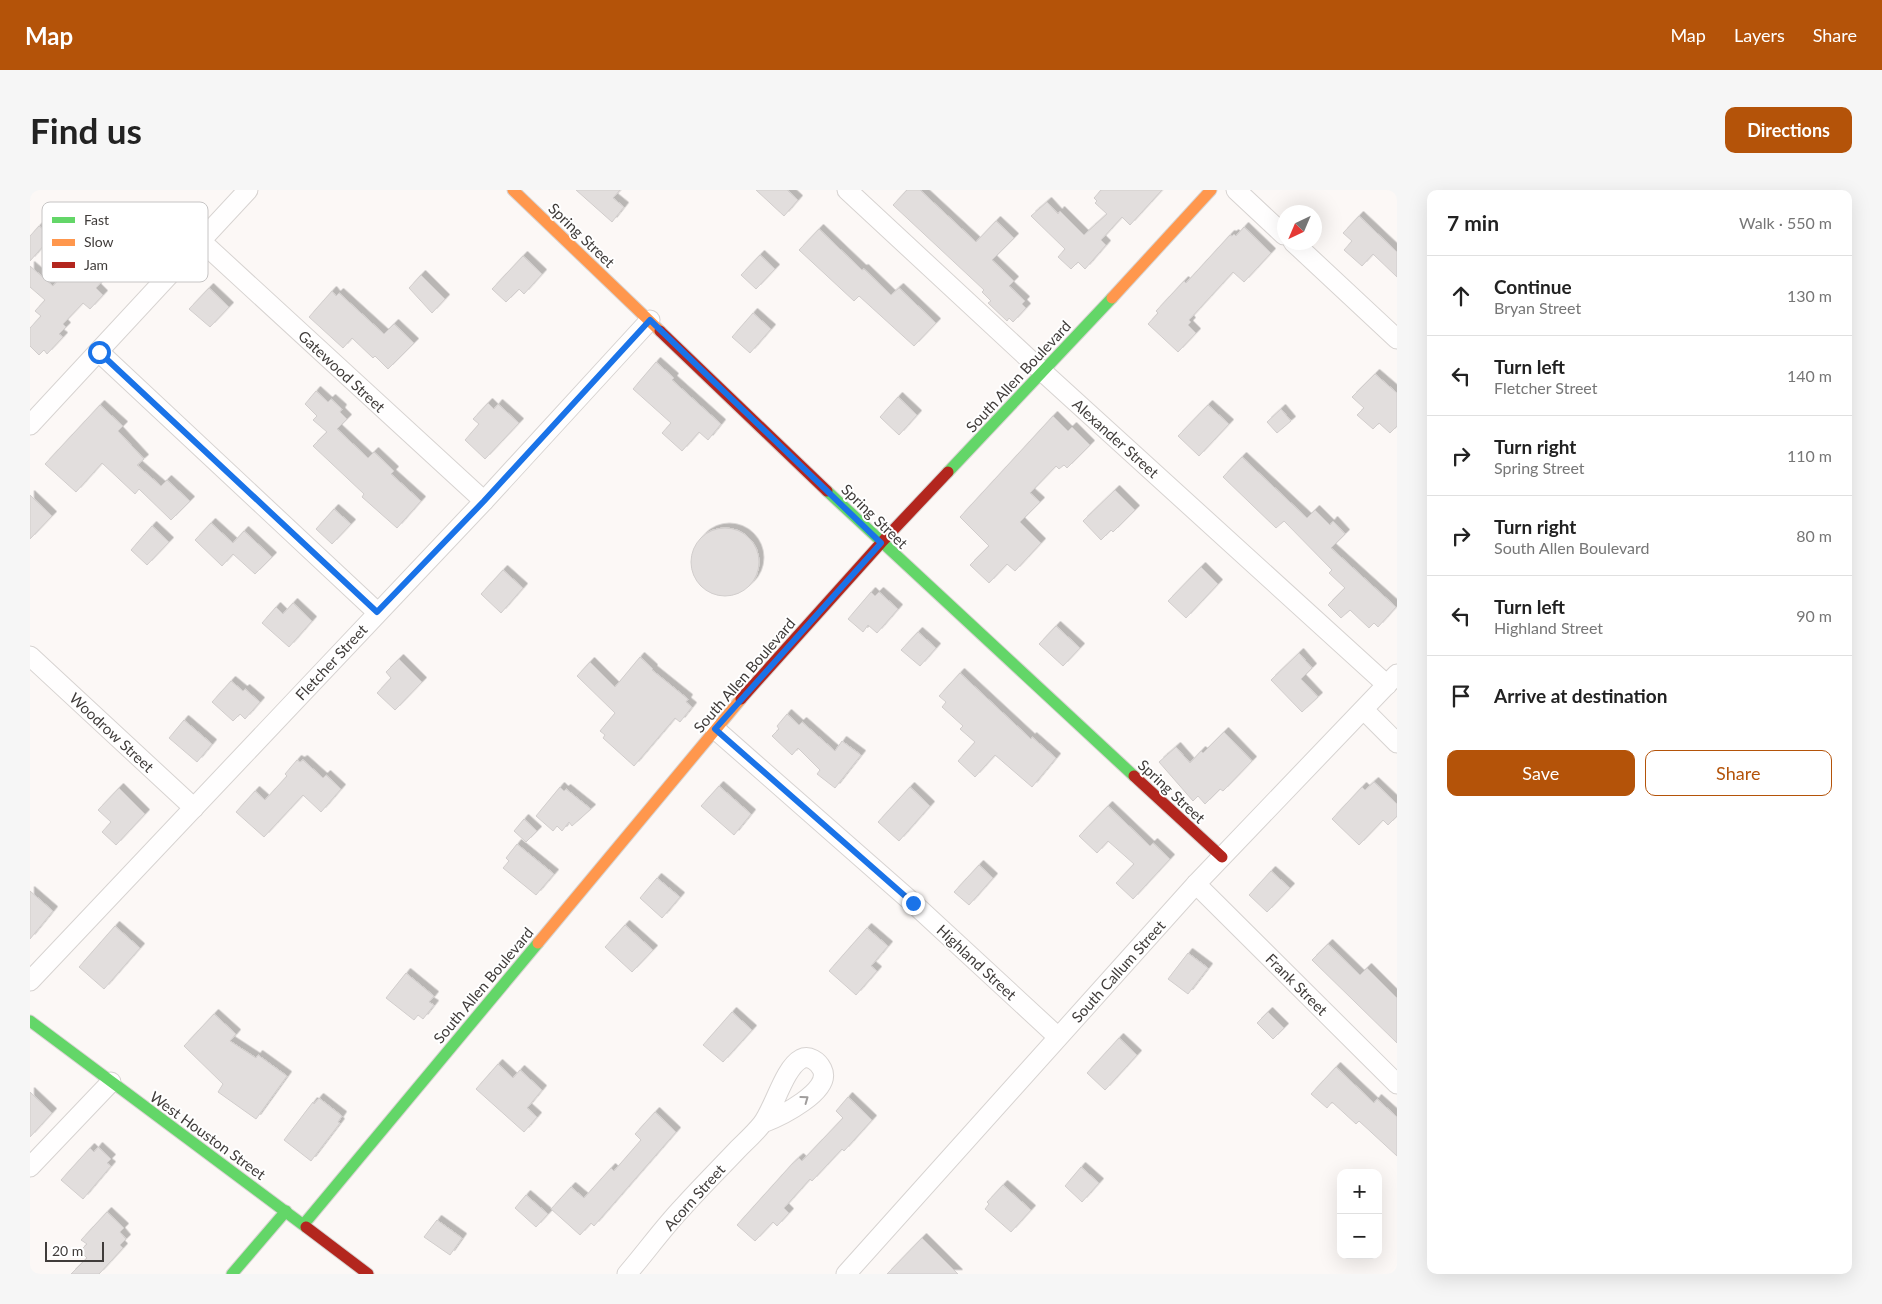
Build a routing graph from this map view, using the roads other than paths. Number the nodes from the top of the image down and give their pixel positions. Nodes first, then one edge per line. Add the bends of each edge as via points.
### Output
1 (248, 190) edge
2 (513, 190) edge
3 (847, 190) edge
4 (1211, 190) edge
5 (1236, 190) edge
6 (1277, 228) edge
7 (208, 233) edge
8 (208, 247) edge
9 (1302, 250) edge
10 (163, 282) edge
11 (650, 320) junction
12 (1397, 338) edge
13 (99, 352) junction
14 (1043, 372) junction
15 (30, 426) edge
16 (484, 501) junction
17 (881, 543) junction
18 (377, 612) junction
19 (30, 656) edge
20 (1392, 680) edge
21 (1364, 710) junction
22 (715, 729) junction
23 (1397, 743) edge
24 (194, 808) junction
25 (1222, 857) junction
26 (1196, 884) junction
27 (30, 981) edge
28 (30, 1021) edge
29 (1058, 1037) junction
30 (111, 1082) junction
31 (1397, 1084) edge
32 (763, 1123) dead end
33 (30, 1167) edge
34 (286, 1211) junction
35 (304, 1224) junction
36 (232, 1274) edge
37 (368, 1274) edge
38 (627, 1274) edge
39 (846, 1274) edge

1 - 7 street
2 - 11 street, Spring Street
3 - 14 street, Alexander Street
4 - 14 street, South Allen Boulevard
5 - 6 street
8 - 16 street, Gatewood Street
9 - 12 street
10 - 13 street
11 - 16 street, Fletcher Street
11 - 17 street, Spring Street
13 - 15 street
13 - 18 street
14 - 17 street, South Allen Boulevard
14 - 20 street, Alexander Street
16 - 18 street, Fletcher Street
17 - 22 street, South Allen Boulevard
17 - 25 street, Spring Street
18 - 24 street, Fletcher Street
19 - 24 street, Woodrow Street
20 - 21 street, South Callum Street
21 - 23 street
21 - 25 street, South Callum Street
22 - 29 street, Highland Street via 913,903
22 - 35 street, South Allen Boulevard
24 - 27 street, Fletcher Street
25 - 26 street, South Callum Street
26 - 29 street, South Callum Street
26 - 31 street, Frank Street
28 - 30 street, West Houston Street
29 - 39 street, South Callum Street
30 - 33 street
30 - 34 street, West Houston Street
32 - 38 street, Acorn Street via 681,1209
34 - 35 street, West Houston Street
34 - 36 street
35 - 37 street, West Houston Street

